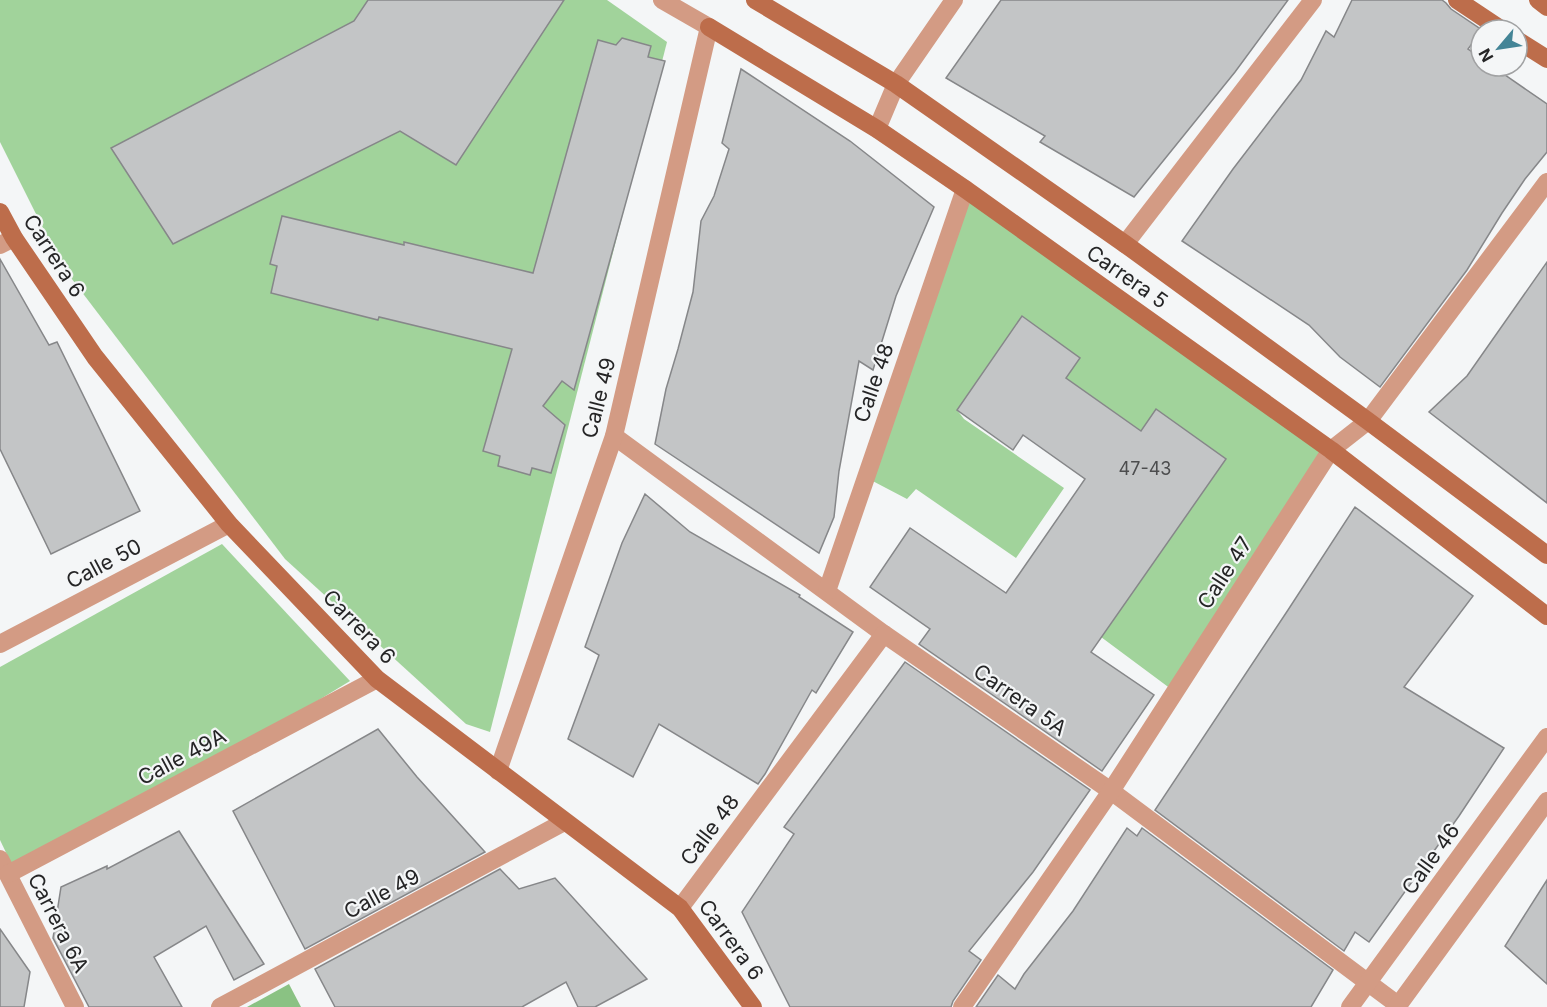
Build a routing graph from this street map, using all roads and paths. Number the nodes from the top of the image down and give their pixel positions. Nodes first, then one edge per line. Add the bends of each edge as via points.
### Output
1 (662, 0) edge
2 (755, 0) edge
3 (954, 0) edge
4 (1313, 0) edge
5 (1457, 0) edge
6 (1538, 0) edge
7 (1547, 7) edge
8 (1484, 18) edge
9 (709, 27) junction
10 (1529, 48) edge
11 (1547, 59) edge
12 (896, 84) junction
13 (877, 129) junction
14 (1547, 182) edge
15 (965, 189) junction
16 (0, 212) edge
17 (7, 242) edge
18 (1125, 244) junction
19 (1368, 421) junction
20 (614, 436) junction
21 (1331, 450) junction
22 (230, 524) junction
23 (1547, 555) edge
24 (827, 591) junction
25 (1547, 616) edge
26 (884, 634) junction
27 (0, 644) edge
28 (377, 679) junction
29 (1547, 737) edge
30 (498, 771) junction
31 (1112, 790) junction
32 (1547, 801) edge
33 (564, 822) junction
34 (4, 866) edge
35 (680, 908) junction
36 (1368, 983) junction
37 (750, 1006) edge
38 (1397, 1006) edge
39 (75, 1007) edge
40 (220, 1007) edge
41 (962, 1007) edge
42 (1350, 1007) edge

1 - 9 street, Carrera 5
2 - 12 street, Carrera 5
3 - 12 street
4 - 18 street
5 - 8 street
6 - 7 street
9 - 13 street, Carrera 5
9 - 20 street, Calle 49
10 - 11 street
12 - 13 street
12 - 18 street, Carrera 5
13 - 15 street, Carrera 5
14 - 19 street, Calle 47
15 - 21 street, Carrera 5
15 - 24 street, Calle 48
16 - 17 street, Carrera 6
17 - 22 street, Carrera 6
18 - 19 street, Carrera 5
19 - 21 street, Calle 47
19 - 23 street, Carrera 5
20 - 24 street, Carrera 5A
20 - 30 street, Calle 49
21 - 25 street, Carrera 5
21 - 31 street, Calle 47
22 - 27 street, Calle 50
22 - 28 street, Carrera 6
24 - 26 street, Carrera 5A
26 - 31 street, Carrera 5A
26 - 35 street, Calle 48
28 - 30 street, Carrera 6
28 - 34 street, Calle 49A
29 - 36 street, Calle 46
30 - 33 street, Carrera 6
31 - 36 street, Carrera 5A
31 - 41 street, Calle 47
32 - 38 street
33 - 35 street, Carrera 6
33 - 40 street, Calle 49
34 - 39 street, Carrera 6A
35 - 37 street, Carrera 6
36 - 38 street, Carrera 5A
36 - 42 street, Calle 46

